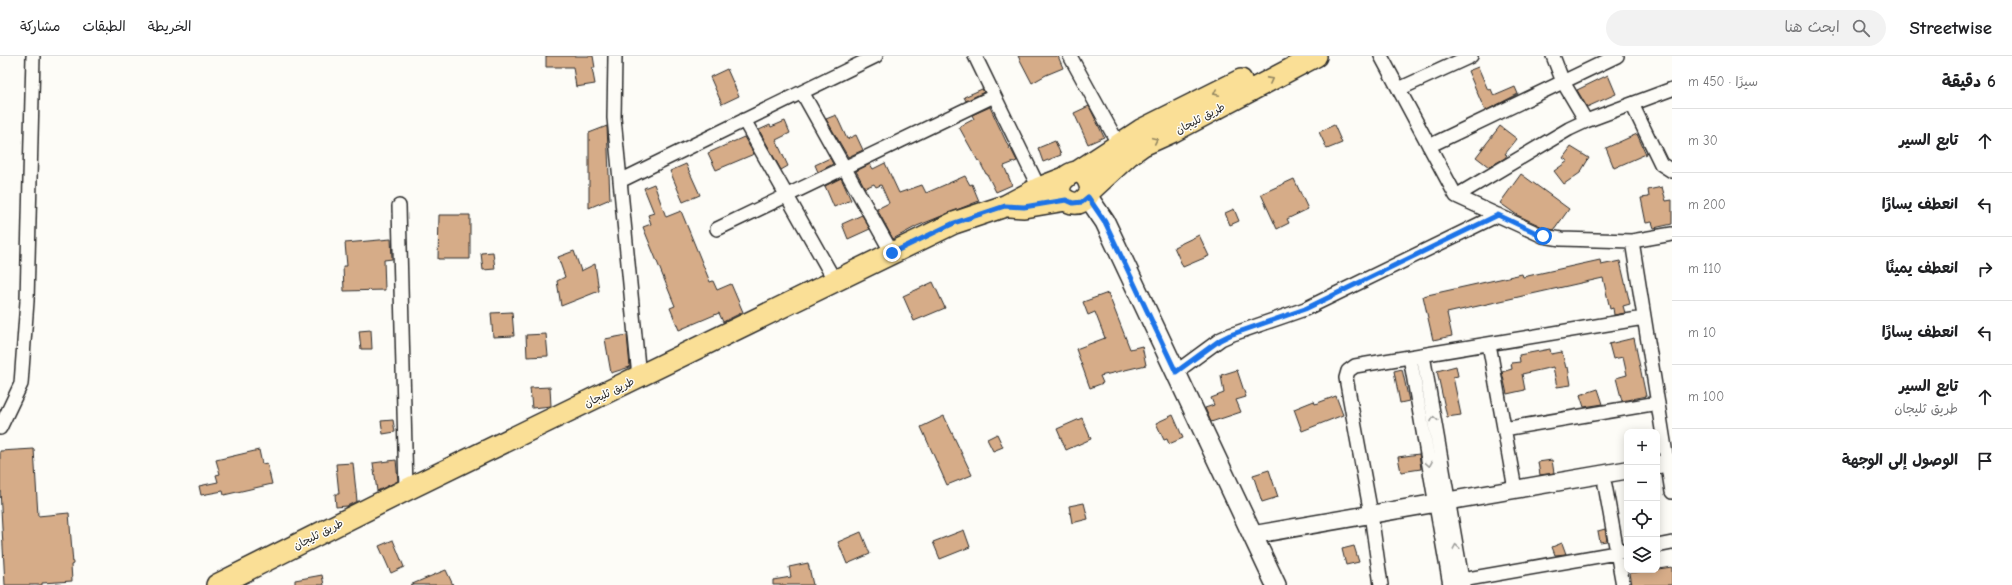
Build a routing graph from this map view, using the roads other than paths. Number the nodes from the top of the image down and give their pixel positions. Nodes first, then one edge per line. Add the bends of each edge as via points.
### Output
1 (33, 56) edge
2 (615, 56) edge
3 (876, 56) edge
4 (975, 56) edge
5 (1070, 56) edge
6 (1288, 56) edge
7 (1316, 56) edge
8 (1381, 56) edge
9 (1553, 56) edge
10 (1617, 56) edge
11 (1463, 58) edge
12 (1563, 82) junction
13 (1399, 89) junction
14 (1672, 89) edge
15 (802, 92) junction
16 (994, 96) junction
17 (1632, 104) junction
18 (744, 120) junction
19 (1586, 121) junction
20 (1429, 146) junction
21 (1124, 150) junction
22 (845, 167) junction
23 (1672, 171) edge
24 (1070, 176) junction
25 (620, 181) junction
26 (1039, 188) junction
27 (1090, 193) junction
28 (787, 196) junction
29 (1456, 196) junction
30 (1066, 200) junction
31 (399, 206) dead end
32 (1005, 206) junction
33 (1498, 215) junction
34 (717, 229) dead end
35 (1672, 234) edge
36 (1632, 241) junction
37 (892, 253) junction
38 (835, 281) junction
39 (1644, 318) junction
40 (1489, 344) junction
41 (1416, 356) junction
42 (1176, 372) junction
43 (639, 377) junction
44 (1658, 403) junction
45 (0, 428) edge
46 (1504, 429) junction
47 (1666, 469) edge
48 (1624, 471) edge
49 (1624, 482) edge
50 (1605, 485) junction
51 (1514, 489) junction
52 (406, 490) junction
53 (1672, 492) edge
54 (1443, 507) junction
55 (1371, 520) junction
56 (1254, 540) junction
57 (1672, 543) edge
58 (1660, 545) edge
59 (1622, 552) edge
60 (227, 583) edge
61 (1459, 583) edge
62 (1276, 585) edge
63 (1381, 585) edge
64 (1623, 585) edge

1 - 45 street via 27,301 21,384
2 - 25 street via 614,118
3 - 15 street
4 - 16 street
5 - 21 street
6 -> 21 main road, طريق ثليجان via 1141,130
21 -> 7 main road, طريق ثليجان via 1143,145 1174,131
8 - 13 street
9 - 12 street
10 - 12 street
11 - 13 street
12 - 19 street
12 - 20 street
13 - 20 street
14 - 17 street
15 - 18 street
15 - 22 street
16 - 22 street
16 - 26 street
17 - 19 street
17 - 23 street via 1661,164
18 - 25 street
18 - 28 street
19 - 29 street
20 - 29 street
21 - 24 main road, طريق ثليجان
21 - 27 main road, طريق ثليجان
22 - 28 street
22 - 37 street
24 - 26 main road, طريق ثليجان
24 - 27 main road via 1084,175 1090,181
24 - 30 main road via 1060,186 1061,194
25 - 43 street
26 - 32 main road, طريق ثليجان
27 - 30 main road via 1082,202
27 - 42 main road
28 - 34 street
28 - 38 street
29 - 33 street
30 - 32 main road, طريق ثليجان via 1024,207
31 - 52 street
32 - 37 main road, طريق ثليجان via 954,223
33 - 36 street via 1552,238
33 - 42 street via 1305,309 1230,335
35 - 36 street
36 - 39 street
37 - 38 main road, طريق ثليجان
38 - 43 main road, طريق ثليجان
39 - 40 street
39 - 44 street
40 - 41 street
40 - 46 street
41 - 54 street
41 - 55 street via 1355,366 1348,371 1346,378
42 - 56 main road
43 - 52 main road, طريق ثليجان
44 - 46 street
44 - 47 street
46 - 51 street
47 - 53 street
48 - 51 street
49 - 50 street
50 - 54 street
50 - 59 street
51 - 54 street
52 - 60 main road, طريق ثليجان
54 - 55 street
54 - 61 street
55 - 56 street
55 - 63 street
56 - 62 main road
57 - 58 street
59 - 61 street
59 - 64 street

